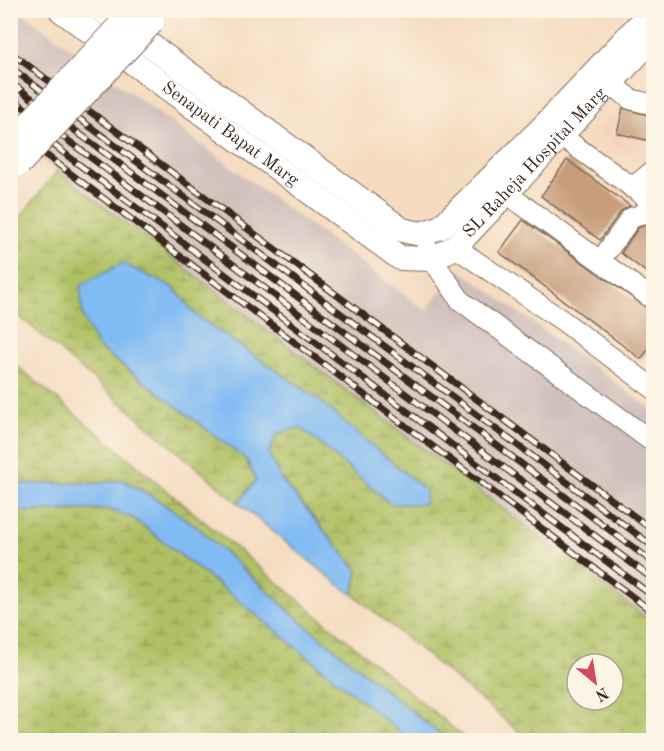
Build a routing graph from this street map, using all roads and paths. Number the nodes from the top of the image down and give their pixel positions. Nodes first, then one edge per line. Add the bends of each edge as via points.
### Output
1 (61, 10) edge
2 (102, 10) edge
3 (653, 10) edge
4 (149, 14) edge
5 (653, 39) edge
6 (610, 83) junction
7 (654, 105) edge
8 (553, 130) junction
9 (13, 160) edge
10 (654, 170) edge
11 (632, 188) junction
12 (506, 193) junction
13 (653, 202) edge
14 (421, 234) junction
15 (455, 247) junction
16 (608, 250) dead end
17 (400, 258) joint
18 (432, 259) junction
19 (654, 300) edge
20 (650, 380) edge
21 (654, 443) edge

1 - 17 main road, Senapati Bapat Marg
2 - 14 main road, Senapati Bapat Marg via 402,230
3 - 8 main road, SL Raheja Hospital Marg
4 - 9 main road, bridge
5 - 6 main road, SL Raheja Hospital Marg
6 - 7 street via 630,99
6 - 8 main road, SL Raheja Hospital Marg
8 - 11 street
8 - 12 main road, SL Raheja Hospital Marg
8 - 14 main road, SL Raheja Hospital Marg via 441,227
10 - 11 street
11 - 13 street
12 - 15 main road, SL Raheja Hospital Marg
12 - 19 street
13 - 16 street via 643,214 631,218
14 - 18 street
15 - 18 main road, SL Raheja Hospital Marg
15 - 20 street
17 - 18 main road, SL Raheja Hospital Marg
18 - 21 street via 461,301

